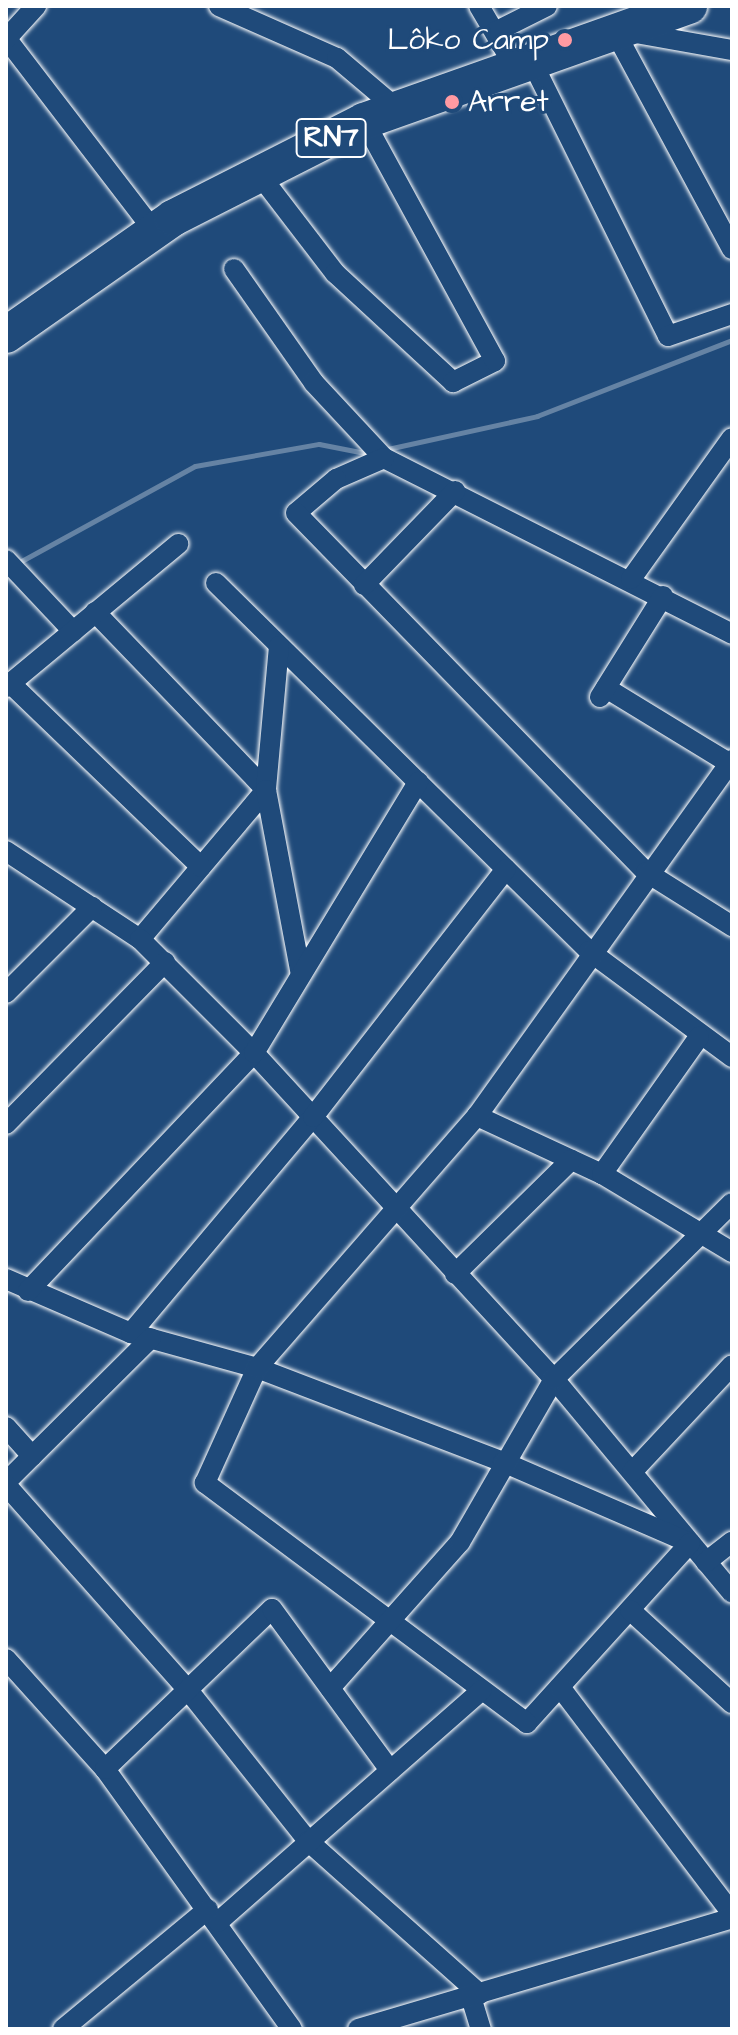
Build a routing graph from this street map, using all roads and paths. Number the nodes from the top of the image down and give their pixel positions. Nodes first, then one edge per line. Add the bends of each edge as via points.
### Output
1 (36, 6) edge
2 (219, 6) edge
3 (479, 6) edge
4 (547, 6) edge
5 (689, 6) edge
6 (613, 28) junction
7 (495, 32) junction
8 (6, 38) edge
9 (732, 50) edge
10 (522, 61) junction
11 (380, 114) junction
12 (259, 174) junction
13 (154, 231) junction
14 (732, 249) edge
15 (234, 269) dead end
16 (732, 314) edge
17 (9, 325) edge
18 (732, 438) edge
19 (384, 458) junction
20 (455, 491) junction
21 (178, 544) dead end
22 (6, 560) edge
23 (631, 579) junction
24 (216, 583) dead end
25 (364, 585) junction
26 (663, 596) junction
27 (95, 612) junction
28 (728, 625) edge
29 (73, 631) junction
30 (279, 646) junction
31 (8, 685) edge
32 (731, 763) edge
33 (418, 782) junction
34 (266, 790) junction
35 (6, 851) edge
36 (201, 867) junction
37 (506, 869) junction
38 (646, 872) junction
39 (92, 907) junction
40 (732, 926) edge
41 (140, 939) junction
42 (589, 951) junction
43 (165, 962) junction
44 (301, 975) junction
45 (6, 993) edge
46 (699, 1037) junction
47 (254, 1053) junction
48 (732, 1057) edge
49 (477, 1116) junction
50 (313, 1117) junction
51 (6, 1124) edge
52 (571, 1160) junction
53 (602, 1174) junction
54 (732, 1203) edge
55 (395, 1209) junction
56 (708, 1233) junction
57 (732, 1252) edge
58 (455, 1274) junction
59 (6, 1279) edge
60 (28, 1291) junction
61 (141, 1335) junction
62 (732, 1365) edge
63 (257, 1368) junction
64 (554, 1379) junction
65 (6, 1427) edge
66 (32, 1456) junction
67 (503, 1462) junction
68 (632, 1472) junction
69 (6, 1483) edge
70 (732, 1542) edge
71 (690, 1543) junction
72 (706, 1562) junction
73 (732, 1593) edge
74 (630, 1610) junction
75 (392, 1622) junction
76 (6, 1659) edge
77 (560, 1687) junction
78 (330, 1688) junction
79 (188, 1690) junction
80 (482, 1690) junction
81 (732, 1703) edge
82 (105, 1769) junction
83 (390, 1770) junction
84 (308, 1841) junction
85 (213, 1915) junction
86 (732, 1916) edge
87 (476, 1996) junction
88 (63, 2029) edge
89 (292, 2029) edge
90 (358, 2029) edge
91 (481, 2029) edge

1 - 8 street
2 - 11 street via 337,58
3 - 7 street
4 - 7 street
5 - 6 highway, RN7
6 - 9 street
6 - 10 highway, RN7
6 - 14 street
7 - 10 street
8 - 13 street
10 - 11 highway, RN7
10 - 16 street via 668,336
11 - 12 highway, RN7
11 - 12 street via 495,361 453,382 335,273
12 - 13 highway, RN7
13 - 17 highway, RN7
15 - 19 street via 314,383
18 - 23 street
19 - 20 street
19 - 25 street via 336,479 296,513
20 - 23 street
20 - 25 street
21 - 27 street
22 - 29 street
23 - 26 street
24 - 30 street
25 - 38 street
26 - 28 street
26 - 32 street via 603,692
27 - 29 street
27 - 34 street
29 - 31 street
30 - 33 street
30 - 34 street
31 - 36 street
32 - 38 street
33 - 37 street
33 - 44 street
34 - 36 street
34 - 44 street
35 - 39 street
36 - 41 street
37 - 42 street
37 - 50 street
38 - 40 street
38 - 42 street
39 - 41 street
39 - 45 street
41 - 43 street
42 - 46 street
42 - 49 street
43 - 47 street
43 - 51 street
44 - 47 street
46 - 48 street
46 - 53 street
47 - 50 street
47 - 60 street
49 - 52 street
49 - 55 street
50 - 55 street
50 - 61 street
52 - 53 street
52 - 58 street
53 - 56 street
54 - 56 street
55 - 58 street
55 - 63 street
56 - 57 street
56 - 64 street
58 - 64 street
59 - 60 street
60 - 61 street
61 - 63 street
61 - 66 street
62 - 68 street
63 - 67 street
63 - 75 street via 205,1483
64 - 67 street
64 - 68 street
65 - 66 street
66 - 69 street
67 - 71 street
67 - 75 street via 460,1542
68 - 71 street
69 - 79 street
70 - 72 street
71 - 72 street
71 - 74 street
72 - 73 street
74 - 77 street
74 - 81 street
75 - 78 street
75 - 80 street
76 - 82 street
77 - 80 street via 527,1723
77 - 86 street
78 - 79 street via 272,1609
78 - 83 street
79 - 82 street
79 - 84 street
80 - 83 street
82 - 85 street
83 - 84 street
84 - 85 street
84 - 87 street
85 - 88 street
85 - 89 street
86 - 87 street
87 - 90 street
87 - 91 street

